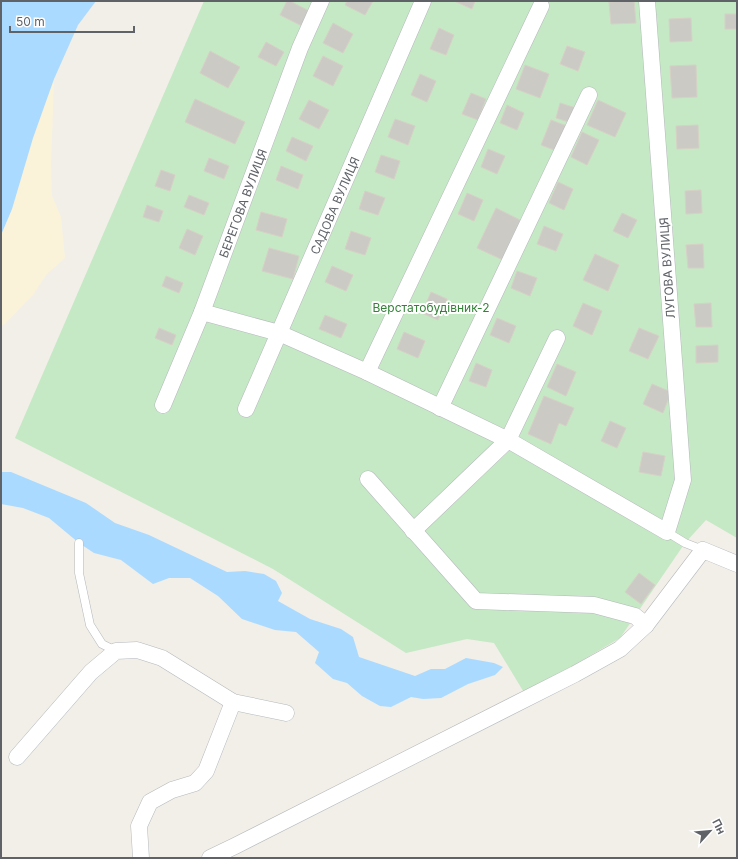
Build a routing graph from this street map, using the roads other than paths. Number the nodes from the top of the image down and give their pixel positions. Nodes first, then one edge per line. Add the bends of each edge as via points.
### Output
1 (321, 1) edge
2 (423, 1) edge
3 (647, 1) edge
4 (541, 6) dead end
5 (589, 95) dead end
6 (202, 312) junction
7 (279, 333) junction
8 (557, 338) dead end
9 (367, 372) junction
10 (163, 405) dead end
11 (440, 408) junction
12 (246, 409) dead end
13 (508, 440) junction
14 (368, 479) dead end
15 (413, 531) junction
16 (667, 532) junction
17 (79, 543) dead end
18 (703, 550) junction
19 (737, 564) edge
20 (646, 625) junction
21 (116, 651) junction
22 (233, 702) junction
23 (286, 713) dead end
24 (17, 757) dead end
25 (237, 852) edge
26 (141, 858) edge
27 (210, 858) edge

1 - 6 street, БЕРЕГОВА ВУЛИЦЯ via 300,48
2 - 7 street, САДОВА ВУЛИЦЯ
3 - 16 street, ЛУГОВА ВУЛИЦЯ via 683,480
4 - 9 street
5 - 11 street
6 - 7 street
6 - 10 street, БЕРЕГОВА ВУЛИЦЯ
7 - 9 street
7 - 12 street, САДОВА ВУЛИЦЯ
8 - 13 street
9 - 11 street
11 - 13 street
13 - 15 street
13 - 16 street
14 - 15 street
15 - 20 street via 476,601 594,605 635,616
16 - 18 lane
17 - 21 lane via 79,573 90,625 102,644
18 - 19 street
18 - 20 street
20 - 25 street via 620,649 575,674
21 - 22 street via 137,650 162,658
21 - 24 street via 91,672
22 - 23 street
22 - 26 street via 206,771 195,783 172,790 150,802 139,826
25 - 27 street

